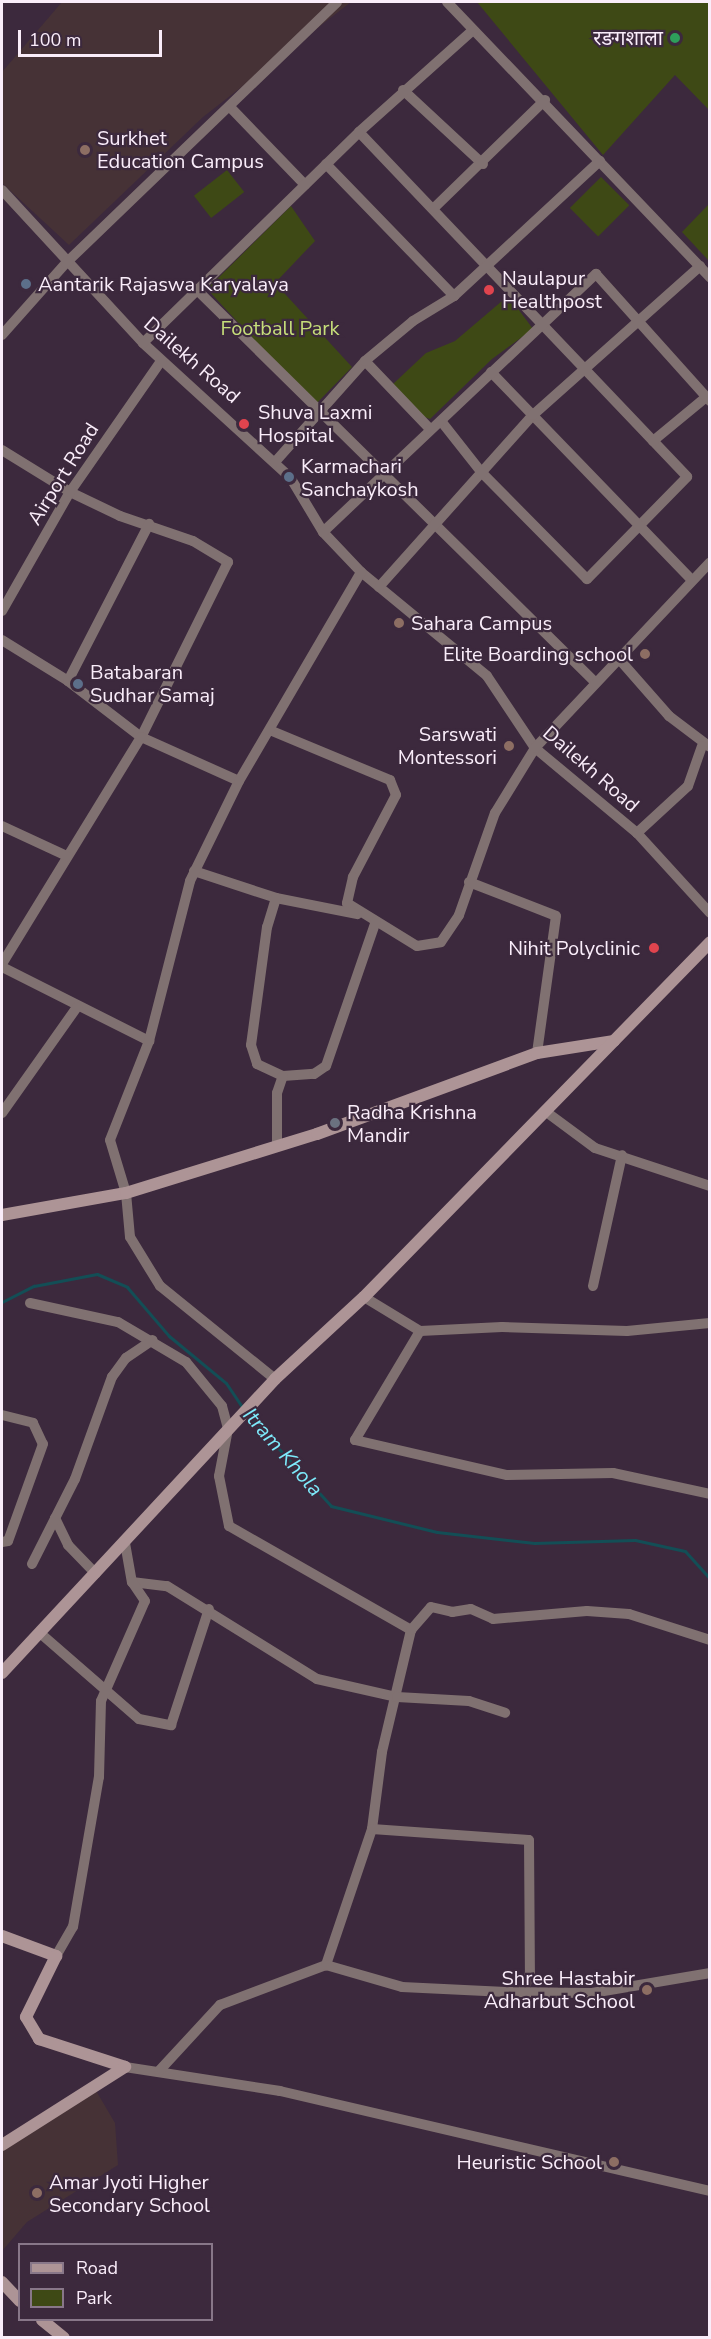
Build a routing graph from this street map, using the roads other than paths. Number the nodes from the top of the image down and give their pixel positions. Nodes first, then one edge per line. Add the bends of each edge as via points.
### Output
1 (338, 2) edge
2 (447, 2) edge
3 (473, 30) junction
4 (404, 90) junction
5 (544, 100) junction
6 (230, 107) junction
7 (359, 132) junction
8 (600, 161) junction
9 (326, 164) junction
10 (483, 164) junction
11 (305, 185) junction
12 (2, 190) edge
13 (434, 208) junction
14 (66, 263) junction
15 (700, 266) junction
16 (487, 267) junction
17 (710, 277) edge
18 (196, 289) junction
19 (454, 296) junction
20 (643, 321) junction
21 (543, 329) junction
22 (2, 335) edge
23 (143, 343) junction
24 (161, 361) junction
25 (365, 361) junction
26 (583, 368) junction
27 (491, 372) junction
28 (707, 399) edge
29 (316, 412) junction
30 (533, 416) junction
31 (441, 421) junction
32 (429, 428) junction
33 (653, 441) junction
34 (2, 450) edge
35 (275, 462) junction
36 (482, 473) junction
37 (386, 475) junction
38 (70, 492) junction
39 (149, 524) junction
40 (432, 525) junction
41 (635, 526) junction
42 (323, 532) junction
43 (710, 562) edge
44 (361, 572) junction
45 (691, 579) junction
46 (379, 587) junction
47 (2, 610) edge
48 (2, 640) edge
49 (619, 659) junction
50 (68, 681) junction
51 (595, 682) junction
52 (272, 731) junction
53 (141, 737) junction
54 (706, 747) edge
55 (535, 748) junction
56 (239, 781) junction
57 (2, 826) edge
58 (637, 833) junction
59 (67, 856) junction
60 (194, 871) junction
61 (469, 882) junction
62 (276, 898) junction
63 (710, 913) edge
64 (357, 914) junction
65 (376, 921) junction
66 (710, 942) edge
67 (2, 966) edge
68 (77, 1007) junction
69 (149, 1041) junction
70 (614, 1041) junction
71 (537, 1053) junction
72 (283, 1076) junction
73 (545, 1111) junction
74 (2, 1113) edge
75 (277, 1145) junction
76 (622, 1155) junction
77 (710, 1186) edge
78 (126, 1193) junction
79 (2, 1215) edge
80 (593, 1286) dead end
81 (364, 1297) junction
82 (30, 1303) dead end
83 (710, 1323) edge
84 (420, 1331) junction
85 (153, 1340) junction
86 (275, 1379) junction
87 (2, 1415) edge
88 (231, 1426) junction
89 (710, 1494) edge
90 (54, 1518) junction
91 (2, 1542) edge
92 (125, 1543) junction
93 (32, 1564) dead end
94 (96, 1574) junction
95 (132, 1582) junction
96 (209, 1609) junction
97 (411, 1630) junction
98 (40, 1633) junction
99 (710, 1640) edge
100 (3, 1669) edge
101 (105, 1690) junction
102 (398, 1697) junction
103 (506, 1713) dead end
104 (372, 1829) junction
105 (2, 1936) edge
106 (56, 1956) junction
107 (326, 1965) junction
108 (710, 1973) edge
109 (523, 1992) junction
110 (125, 2067) junction
111 (159, 2071) junction
112 (2, 2145) edge
113 (710, 2191) edge
114 (2, 2282) edge
115 (18, 2299) edge
116 (44, 2321) edge
117 (64, 2337) edge

1 - 6 street
2 - 3 street
3 - 4 street
3 - 5 street
4 - 7 street
4 - 10 street
5 - 8 street
5 - 10 street
6 - 11 street
6 - 14 street
7 - 9 street
7 - 13 street
8 - 15 street
8 - 16 street
9 - 11 street
9 - 19 street
10 - 13 street
11 - 18 street
12 - 14 street, Dailekh Road
13 - 16 street
14 - 22 street
14 - 23 street, Dailekh Road
15 - 17 street
15 - 20 street
16 - 19 street
16 - 21 street
18 - 23 street
18 - 29 street
19 - 25 street via 413,321
20 - 21 street via 596,274
20 - 26 street
20 - 28 street via 662,353
21 - 26 street
21 - 27 street
23 - 24 street, Dailekh Road
24 - 35 street, Dailekh Road
24 - 38 street, Airport Road
25 - 29 street
25 - 32 street
26 - 30 street
26 - 33 street
27 - 30 street
27 - 31 street
28 - 33 street
29 - 35 street
29 - 37 street
30 - 36 street
30 - 41 street
31 - 32 street
31 - 36 street
32 - 37 street
33 - 41 street via 687,477
34 - 38 street
35 - 42 street, Dailekh Road
36 - 40 street
36 - 41 street via 586,579
37 - 40 street
37 - 42 street
38 - 39 street
38 - 47 street, Airport Road
39 - 50 street
39 - 53 street via 228,562
40 - 46 street
40 - 51 street
41 - 45 street
42 - 44 street, Dailekh Road
43 - 45 street
44 - 46 street, Dailekh Road
44 - 52 street
45 - 49 street
46 - 55 street, Dailekh Road via 488,676
48 - 50 street
49 - 51 street
49 - 54 street
50 - 53 street
51 - 55 street
52 - 56 street
52 - 64 street via 390,780 396,795 347,895
53 - 56 street
53 - 59 street
54 - 58 street via 688,786
55 - 58 street, Dailekh Road
55 - 61 street via 495,813
56 - 60 street
57 - 59 street
58 - 63 street, Dailekh Road
59 - 67 street
60 - 62 street
60 - 69 street
61 - 65 street via 459,915 441,942 417,946
61 - 71 street via 556,916
62 - 64 street
62 - 72 street via 267,927 251,1045 257,1064
64 - 65 street
65 - 72 street via 326,1066 314,1074
66 - 70 street
67 - 68 street
68 - 69 street
68 - 74 street
69 - 78 street via 110,1140
70 - 71 street
70 - 73 street
71 - 75 street
72 - 75 street via 277,1093
73 - 76 street via 572,1136
73 - 81 street
75 - 78 street
76 - 77 street
76 - 80 street
78 - 79 street
78 - 86 street via 130,1237 160,1286
81 - 84 street
81 - 86 street
82 - 85 street via 118,1322
83 - 84 street via 627,1332 502,1327
84 - 89 street via 355,1440 507,1475 613,1473
85 - 88 street via 186,1362 222,1406
85 - 90 street via 126,1358 112,1377 84,1458
86 - 88 street
87 - 91 street via 33,1423 43,1444 8,1541
88 - 92 street
88 - 97 street via 219,1476 229,1526
90 - 93 street
90 - 94 street via 68,1545
92 - 94 street
92 - 95 street
94 - 98 street
95 - 96 street via 167,1586
95 - 101 street via 145,1601
96 - 101 street via 171,1725 139,1719
96 - 102 street via 316,1679
97 - 99 street via 430,1607 452,1612 471,1609 493,1619 588,1611 629,1614
97 - 102 street
98 - 100 street
98 - 101 street
101 - 106 street via 99,1777 73,1927
102 - 103 street via 469,1701
102 - 104 street via 382,1752
104 - 107 street
104 - 109 street via 529,1840 530,1973
105 - 106 street
106 - 110 street via 26,2017 32,2030 39,2039
107 - 109 street via 402,1987
107 - 111 street via 220,2005
108 - 109 street via 592,1993
110 - 111 street
110 - 112 street
111 - 113 street via 280,2091
114 - 115 street
116 - 117 street

